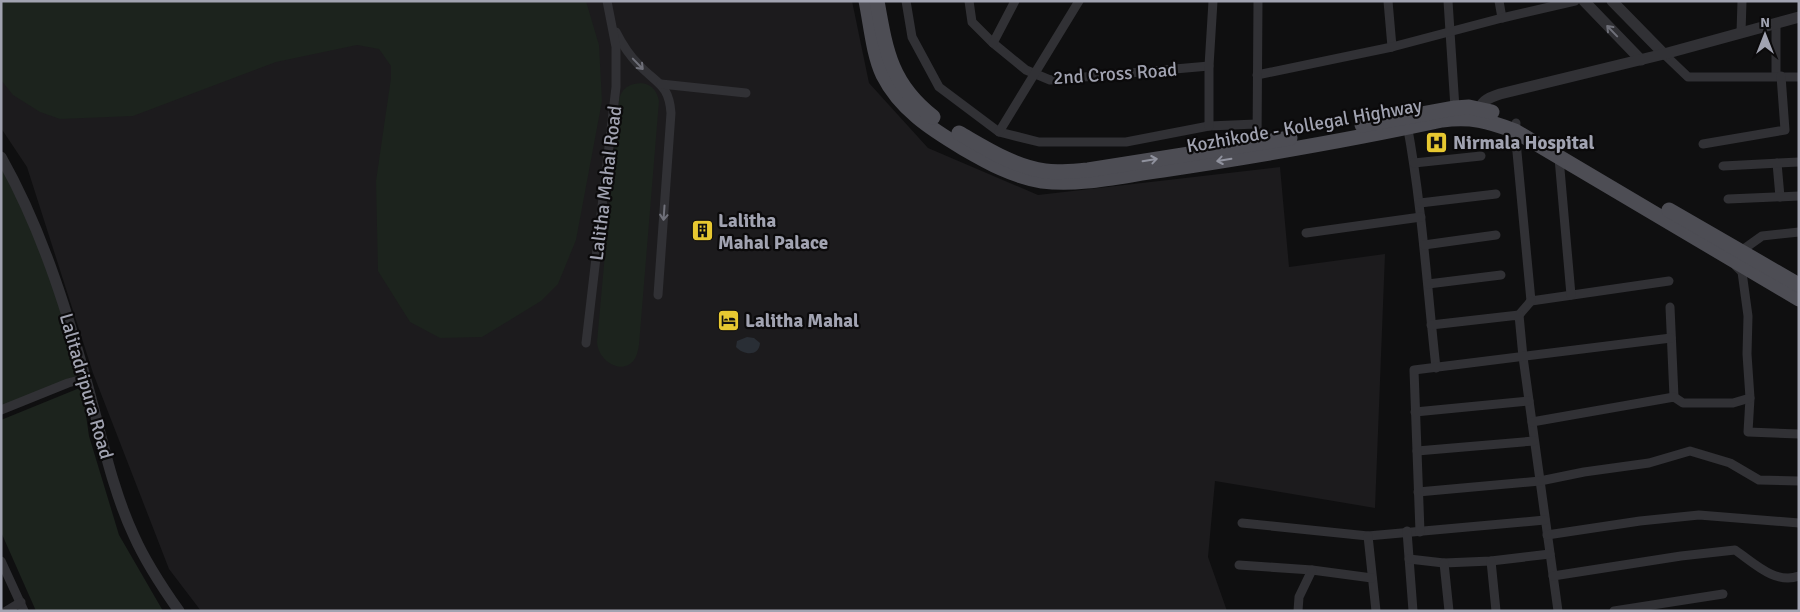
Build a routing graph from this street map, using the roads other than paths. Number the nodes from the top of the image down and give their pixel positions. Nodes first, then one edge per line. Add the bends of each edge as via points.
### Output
1 (607, 1) edge
2 (866, 1) edge
3 (877, 1) edge
4 (906, 1) edge
5 (969, 1) edge
6 (1015, 1) edge
7 (1079, 1) edge
8 (1212, 1) edge
9 (1388, 1) edge
10 (1448, 1) edge
11 (1499, 1) edge
12 (1575, 1) edge
13 (1584, 1) edge
14 (1612, 1) edge
15 (1742, 1) edge
16 (1261, 2) edge
17 (1799, 17) edge
18 (1502, 18) junction
19 (612, 23) junction
20 (1776, 23) junction
21 (1449, 32) junction
22 (1741, 33) junction
23 (993, 43) junction
24 (1392, 47) junction
25 (1664, 54) junction
26 (1641, 60) junction
27 (1209, 66) junction
28 (1036, 74) junction
29 (1257, 75) junction
30 (1778, 76) junction
31 (1799, 77) edge
32 (662, 84) junction
33 (746, 93) dead end
34 (1455, 108) junction
35 (1478, 114) junction
36 (1407, 122) junction
37 (1256, 124) junction
38 (1209, 126) junction
39 (1515, 127) junction
40 (999, 132) junction
41 (1257, 144) junction
42 (1703, 144) dead end
43 (1481, 156) dead end
44 (1, 157) edge
45 (1560, 158) junction
46 (1799, 162) edge
47 (1414, 163) junction
48 (1777, 163) junction
49 (1723, 166) dead end
50 (1496, 194) dead end
51 (1799, 196) edge
52 (1780, 197) junction
53 (1728, 199) dead end
54 (1420, 203) junction
55 (1421, 217) junction
56 (1799, 232) edge
57 (1306, 233) dead end
58 (1496, 235) dead end
59 (1424, 245) junction
60 (1738, 256) junction
61 (1501, 275) dead end
62 (1669, 281) dead end
63 (1428, 284) junction
64 (1799, 285) edge
65 (658, 295) dead end
66 (1571, 295) junction
67 (1799, 299) edge
68 (1531, 301) junction
69 (1670, 307) dead end
70 (1519, 315) junction
71 (1431, 325) junction
72 (1671, 338) junction
73 (586, 343) dead end
74 (1523, 357) junction
75 (1436, 368) junction
76 (86, 378) junction
77 (1674, 397) junction
78 (1750, 398) junction
79 (1529, 401) junction
80 (1, 410) edge
81 (1415, 412) junction
82 (1532, 422) junction
83 (1799, 434) edge
84 (1534, 440) junction
85 (1417, 452) junction
86 (1540, 481) junction
87 (1799, 481) edge
88 (1418, 492) junction
89 (1545, 520) junction
90 (1799, 522) edge
91 (1242, 523) dead end
92 (1407, 531) junction
93 (1420, 532) junction
94 (1547, 535) junction
95 (1368, 536) junction
96 (1550, 554) junction
97 (1409, 559) junction
98 (1, 560) edge
99 (1491, 561) junction
100 (1444, 563) junction
101 (1239, 565) dead end
102 (1312, 570) junction
103 (1553, 576) junction
104 (1799, 576) edge
105 (1372, 578) junction
106 (1723, 594) dead end
107 (22, 607) edge
108 (6, 611) edge
109 (179, 611) edge
110 (1298, 611) edge
111 (1376, 611) edge
112 (1413, 611) edge
113 (1449, 611) edge
114 (1496, 611) edge
115 (1558, 611) edge
116 (1614, 611) edge

1 - 19 street, Lalitha Mahal Road
36 -> 2 main road, Kozhikode - Kollegal Highway via 1228,160 1099,179 1066,182 1033,179 996,167 913,114 884,76
3 -> 41 main road, Kozhikode - Kollegal Highway via 887,52 896,74 920,107 1001,157 1024,166 1046,171 1088,170
4 - 40 street via 912,37 940,87
5 - 23 street, 2nd Cross Road via 972,22
6 - 23 street
7 - 28 street
8 - 27 street
9 - 24 street
10 - 21 street
11 - 18 street
12 - 18 street
26 -> 13 street
14 - 25 street
15 - 22 street
16 - 29 street
17 - 20 street
18 - 21 street
19 -> 32 street, Lalitha Mahal Road via 628,53
19 - 73 street, Lalitha Mahal Road via 616,87
20 - 22 street
20 - 30 street
21 - 24 street
21 - 34 street
22 - 25 street
23 - 28 street, 2nd Cross Road via 1026,70
24 - 29 street
25 - 26 street
25 - 30 street via 1688,77
26 - 35 street via 1500,94 1482,103
27 - 28 street, 2nd Cross Road via 1050,80
27 - 38 street
28 - 40 street
29 - 37 street
30 - 31 street
30 - 42 street via 1784,130
32 - 33 street
32 -> 65 street via 670,101 671,113
34 - 35 main road, Kozhikode - Kollegal Highway
34 - 36 main road, Kozhikode - Kollegal Highway
35 - 36 main road, Kozhikode - Kollegal Highway
35 - 39 main road, Kozhikode - Kollegal Highway via 1492,112
36 - 41 main road, Kozhikode - Kollegal Highway
36 - 47 street
37 - 38 street
37 - 41 street
38 - 40 street via 1126,142 1039,142
39 - 45 main road, Kozhikode - Kollegal Highway
39 - 60 main road, Kozhikode - Kollegal Highway
39 - 68 street
43 - 47 street
44 - 76 street, Lalitadripura Road via 48,259
45 - 60 main road, Kozhikode - Kollegal Highway
45 - 66 street
46 - 48 street
47 - 54 street
48 - 49 street
48 - 52 street
50 - 54 street
51 - 52 street
52 - 53 street
54 - 55 street
55 - 57 street
55 - 59 street
56 - 60 street via 1762,236
58 - 59 street
59 - 63 street
60 - 64 main road, Kozhikode - Kollegal Highway
60 - 67 main road, Kozhikode - Kollegal Highway
60 - 78 street via 1733,264 1742,272 1748,316
61 - 63 street
62 - 66 street
63 - 71 street
66 - 68 street
68 - 70 street
69 - 72 street
70 - 71 street
70 - 74 street
71 - 75 street
72 - 74 street
72 - 77 street
74 - 75 street
74 - 79 street
75 - 81 street via 1414,370
76 - 80 street
76 - 109 street, Lalitadripura Road via 115,486 133,535 151,571
77 - 78 street via 1683,403 1733,403
77 - 82 street
78 - 83 street via 1748,432
79 - 81 street
79 - 82 street
81 - 85 street
82 - 84 street
84 - 85 street
84 - 86 street
85 - 88 street
86 - 87 street via 1649,463 1690,452 1730,463 1759,480
86 - 88 street
86 - 89 street
88 - 93 street
89 - 93 street
89 - 94 street
90 - 94 street via 1699,515
91 - 95 street
92 - 93 street
92 - 95 street
92 - 97 street
94 - 96 street
95 - 105 street
96 - 99 street
96 - 103 street
97 - 100 street
97 - 112 street
98 - 107 street
99 - 100 street
99 - 114 street
100 - 113 street
101 - 102 street
102 - 105 street
102 - 110 street via 1299,598
103 - 104 street via 1736,550 1773,576
103 - 115 street
105 - 111 street
106 - 116 street
107 - 108 street

